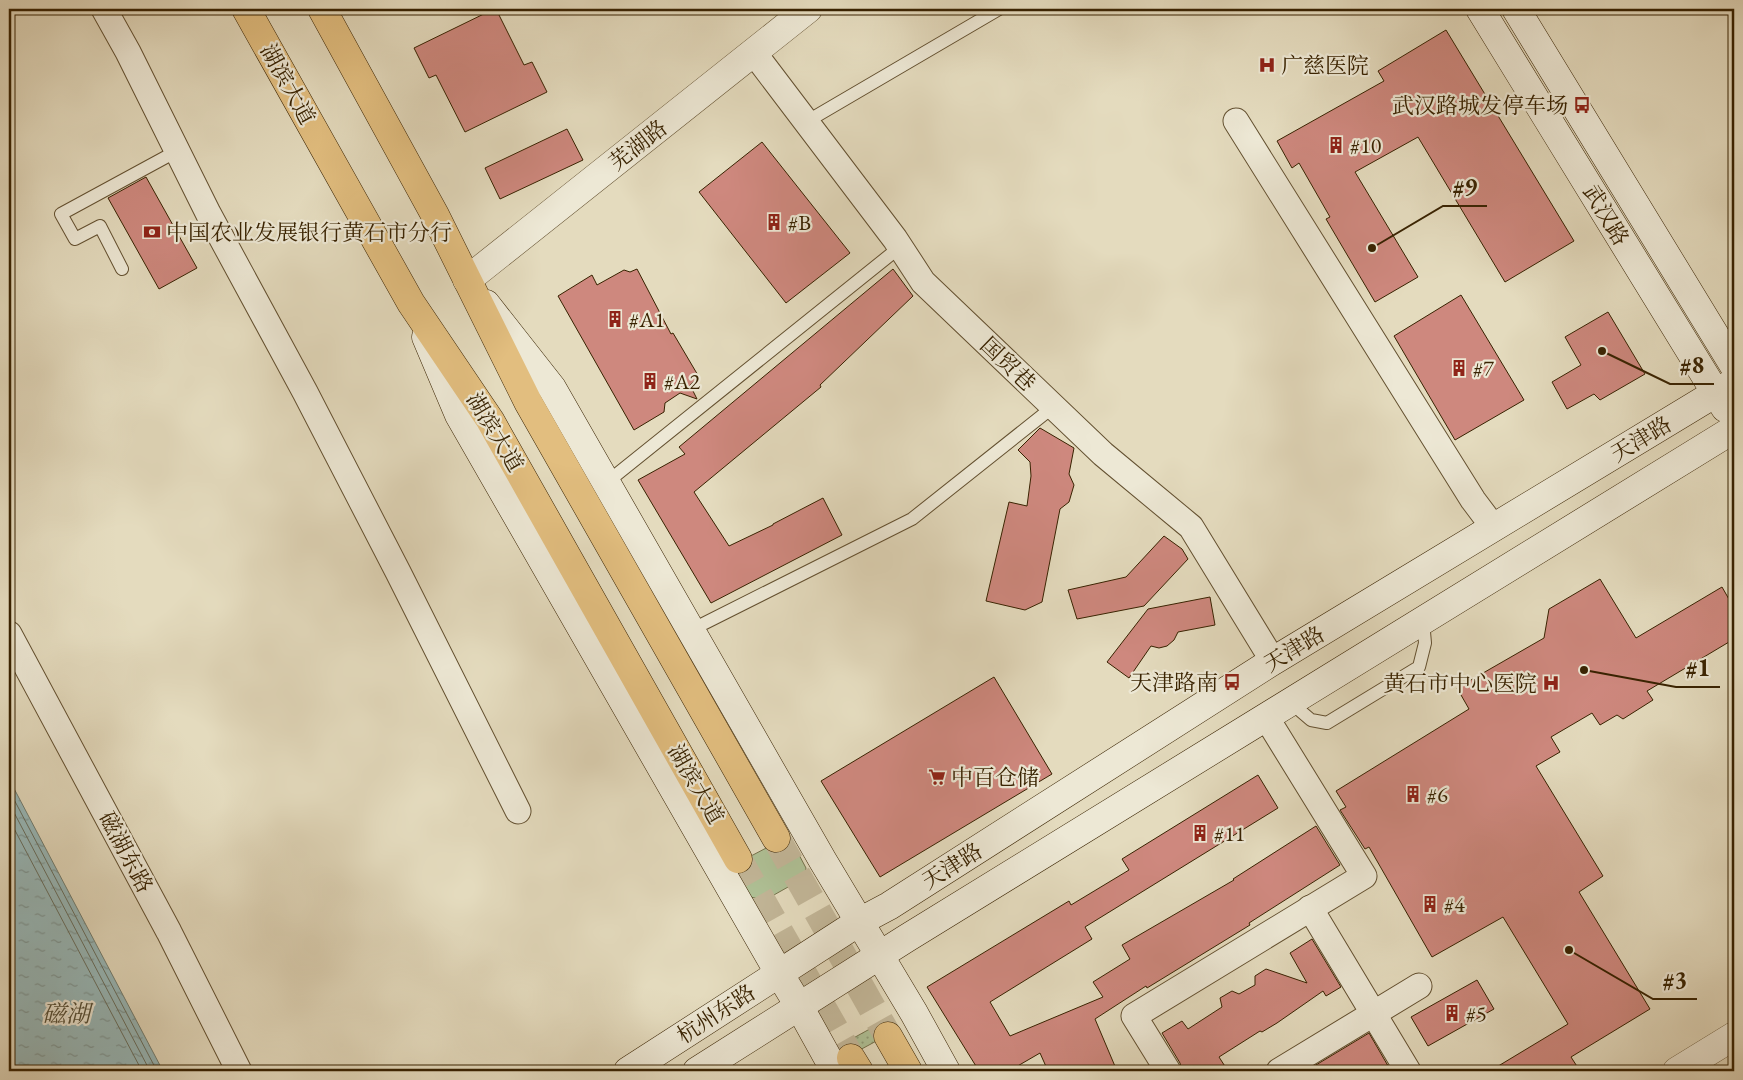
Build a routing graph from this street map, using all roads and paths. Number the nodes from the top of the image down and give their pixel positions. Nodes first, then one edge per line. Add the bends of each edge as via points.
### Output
1 (104, 9) edge
2 (246, 9) edge
3 (322, 9) edge
4 (808, 9) edge
5 (999, 9) edge
6 (1480, 9) edge
7 (1516, 9) edge
8 (754, 53) junction
9 (1236, 121) dead end
10 (806, 122) junction
11 (177, 151) junction
12 (900, 248) junction
13 (122, 269) dead end
14 (467, 280) junction
15 (411, 303) junction
16 (1734, 366) edge
17 (1725, 388) edge
18 (1054, 407) junction
19 (1734, 421) edge
20 (1734, 429) edge
21 (606, 483) junction
22 (1494, 528) junction
23 (1423, 621) junction
24 (691, 630) junction
25 (9, 634) edge
26 (1273, 661) junction
27 (1290, 702) junction
28 (1266, 718) junction
29 (518, 811) dead end
30 (776, 838) tunnel mouth
31 (738, 859) tunnel mouth
32 (1310, 908) junction
33 (858, 922) junction
34 (879, 956) junction
35 (779, 973) junction
36 (1419, 986) dead end
37 (799, 1006) junction
38 (1374, 1014) junction
39 (888, 1036) tunnel mouth
40 (1734, 1036) edge
41 (848, 1067) edge
42 (239, 1071) edge
43 (628, 1071) edge
44 (697, 1071) edge
45 (908, 1071) edge
46 (946, 1071) edge
47 (1168, 1071) edge
48 (1279, 1071) edge
49 (1408, 1071) edge
50 (1677, 1071) edge

1 - 11 street
2 - 15 main road, 湖滨大道
3 - 14 main road, 湖滨大道
4 - 8 main road, 芜湖路
5 - 10 lane
6 - 17 main road, 武汉路
7 - 16 main road, 武汉路
8 - 10 street, 国贸巷
8 - 14 main road, 芜湖路
9 - 22 street via 1473,500
10 - 12 street, 国贸巷
11 - 13 lane via 61,214 75,239 100,226
11 - 29 street via 305,392
12 - 18 street, 国贸巷 via 923,282
12 - 21 lane
14 - 21 main road via 552,388
14 - 30 main road, 湖滨大道 via 528,402
15 - 31 main road, 湖滨大道 via 490,420
15 - 35 main road via 459,415
17 - 19 main road, 武汉路
17 - 22 main road, 天津路
18 - 24 lane via 912,519
18 - 26 street, 国贸巷 via 1103,454 1191,527
20 - 23 main road, 天津路
21 - 24 main road
22 - 26 main road, 天津路
23 - 27 main road, 天津路
23 - 27 lane via 1425,643 1419,667 1403,678 1327,723 1311,720
24 - 33 main road
25 - 42 street, 磁湖东路
26 - 33 main road, 天津路 via 889,906
27 - 28 main road, 天津路
28 - 32 street via 1364,876
28 - 34 main road, 天津路
32 - 38 street
32 - 47 street via 1134,1016
33 - 34 main road
33 - 35 main road, 天津路
34 - 37 main road, 天津路
34 - 46 main road
35 - 37 main road
35 - 43 main road, 杭州东路
36 - 38 street
37 - 41 main road
37 - 44 main road, 杭州东路
38 - 48 street
38 - 49 street
39 - 45 main road
40 - 50 main road

